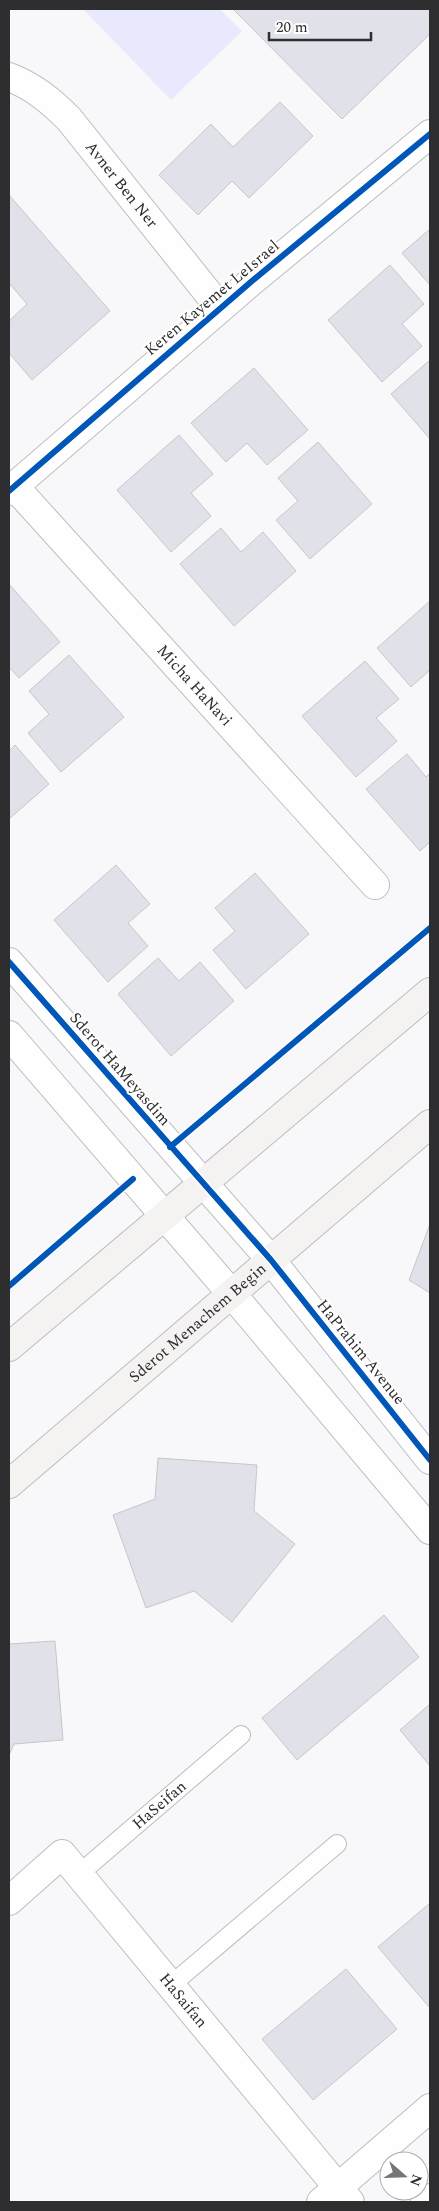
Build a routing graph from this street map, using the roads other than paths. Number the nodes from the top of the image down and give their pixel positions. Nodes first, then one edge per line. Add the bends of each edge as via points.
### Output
1 (9, 77) edge
2 (430, 134) edge
3 (220, 308) junction
4 (10, 489) edge
5 (375, 885) dead end
6 (9, 962) edge
7 (430, 992) edge
8 (9, 1035) edge
9 (430, 1124) edge
10 (202, 1184) junction
11 (163, 1215) junction
12 (271, 1260) junction
13 (231, 1293) junction
14 (9, 1347) edge
15 (430, 1460) edge
16 (9, 1484) edge
17 (430, 1530) edge
18 (241, 1735) dead end
19 (337, 1844) dead end
20 (79, 1874) junction
21 (9, 1901) edge
22 (171, 1985) junction
23 (430, 2108) edge
24 (337, 2197) edge
25 (430, 2198) edge
26 (425, 2202) edge

1 - 3 street, Avner Ben Ner via 53,102 69,119
2 - 3 street, Keren Kayemet LeIsrael
3 - 4 street, Keren Kayemet LeIsrael
4 - 5 street, Micha HaNavi
6 - 10 street, Sderot HaMeyasdim
7 - 10 main road
8 - 11 street
9 - 12 main road, Sderot Menachem Begin
10 - 11 main road
10 - 12 street, Sderot HaMeyasdim
11 - 13 street
11 - 14 main road
12 - 13 main road, Sderot Menachem Begin
12 - 15 street, HaPrahim Avenue
13 - 16 main road, Sderot Menachem Begin
13 - 17 street
18 - 20 lane, HaSeifan
19 - 22 lane
20 - 21 street, HaSaifan via 62,1854
20 - 22 street, HaSaifan
22 - 24 street, HaSaifan
23 - 24 street
25 - 26 street

